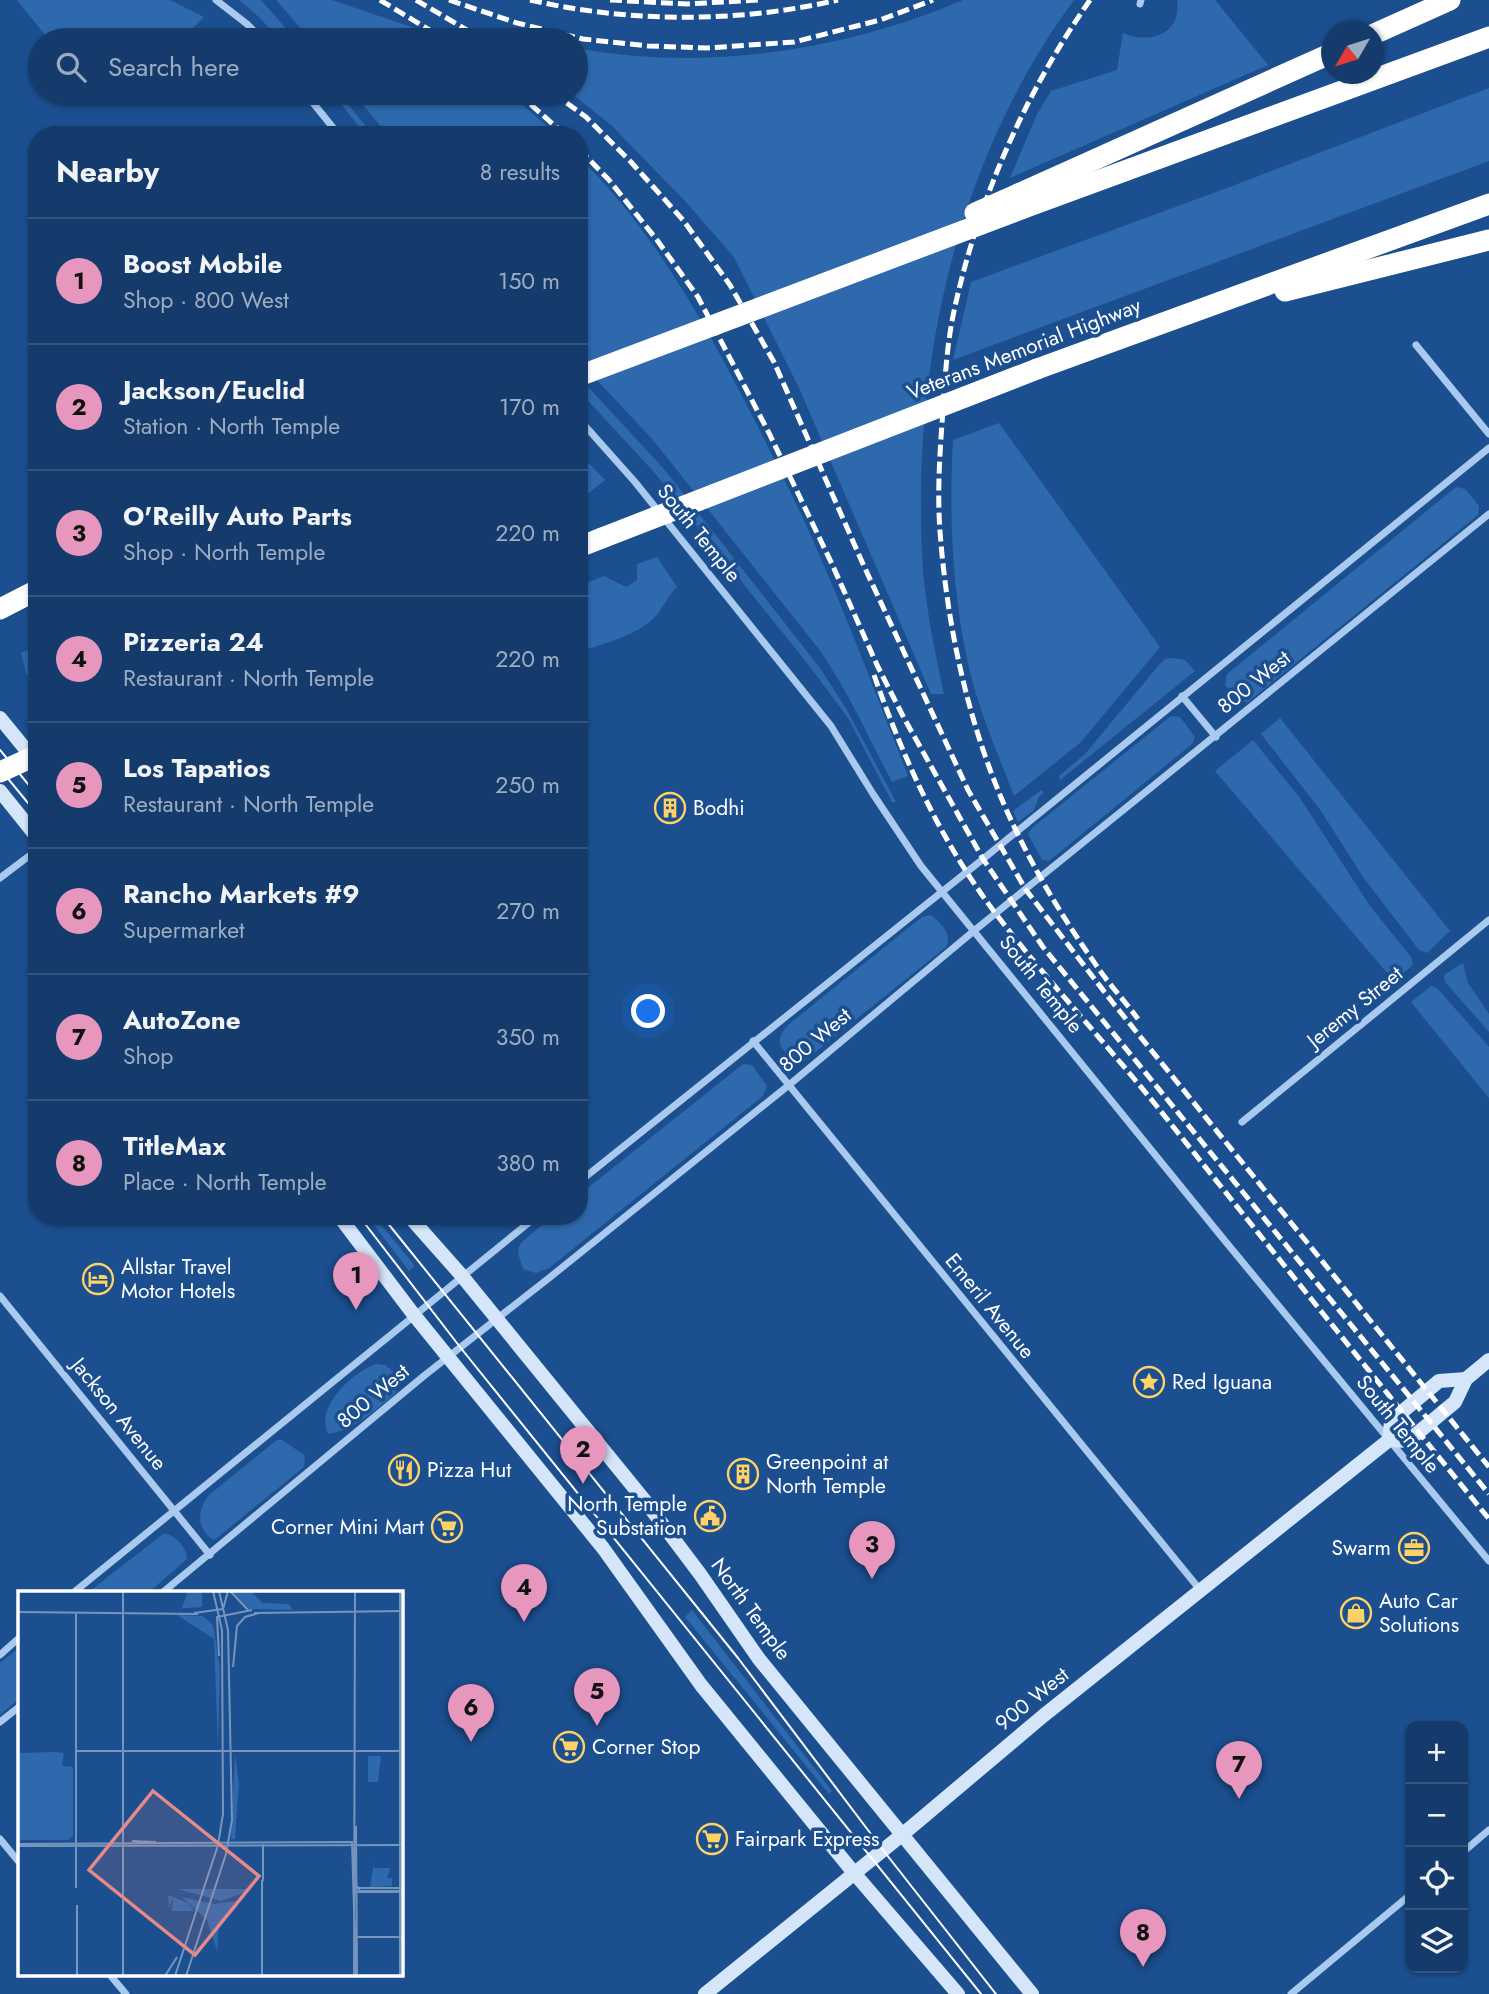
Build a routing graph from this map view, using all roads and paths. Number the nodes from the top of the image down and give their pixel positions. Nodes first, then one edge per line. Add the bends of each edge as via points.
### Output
1 (216, 0) edge
2 (1450, 0) edge
3 (249, 28) edge
4 (1384, 30) edge
5 (1489, 37) edge
6 (1321, 58) edge
7 (315, 105) edge
8 (332, 126) edge
9 (1021, 201) junction
10 (1489, 204) edge
11 (1489, 240) edge
12 (1175, 318) junction
13 (1416, 345) dead end
14 (588, 373) edge
15 (588, 429) edge
16 (1489, 434) edge
17 (1489, 448) edge
18 (1489, 514) edge
19 (588, 543) edge
20 (28, 595) edge
21 (0, 609) edge
22 (1182, 696) junction
23 (0, 718) edge
24 (1216, 737) junction
25 (28, 752) edge
26 (28, 759) edge
27 (0, 772) edge
28 (0, 791) edge
29 (28, 826) edge
30 (28, 857) edge
31 (0, 878) edge
32 (943, 891) junction
33 (1489, 920) edge
34 (975, 930) junction
35 (753, 1041) junction
36 (789, 1085) junction
37 (1242, 1122) dead end
38 (588, 1175) edge
39 (346, 1225) edge
40 (418, 1225) edge
41 (526, 1225) edge
42 (462, 1276) junction
43 (0, 1296) edge
44 (414, 1315) junction
45 (497, 1318) junction
46 (448, 1356) junction
47 (1489, 1360) edge
48 (1466, 1379) junction
49 (1389, 1440) junction
50 (174, 1510) junction
51 (211, 1555) junction
52 (1489, 1561) edge
53 (76, 1591) edge
54 (165, 1591) edge
55 (1201, 1591) junction
56 (18, 1640) edge
57 (0, 1654) edge
58 (18, 1708) edge
59 (0, 1722) edge
60 (1489, 1830) edge
61 (903, 1834) junction
62 (0, 1839) edge
63 (1468, 1848) edge
64 (18, 1861) edge
65 (854, 1873) junction
66 (1405, 1899) edge
67 (111, 1976) edge
68 (126, 1994) edge
69 (705, 1994) edge
70 (958, 1994) edge
71 (1032, 1994) edge
72 (1291, 1994) edge

1 - 3 street
2 - 4 highway
5 - 9 highway
6 - 9 highway
7 - 8 street
9 - 14 highway, bridge via 806,291
10 - 12 highway, Veterans Memorial Highway
11 - 12 highway
12 - 19 highway, Veterans Memorial Highway, bridge
13 - 16 street
15 - 32 street, South Temple via 831,726 899,834
17 - 22 street, 800 West
18 - 24 street, 800 West
20 - 21 highway
22 - 24 street
22 - 32 street, 800 West
23 - 25 main road
24 - 34 street, 800 West
26 - 27 highway, bridge
28 - 29 main road
30 - 31 street
32 - 34 street, South Temple
32 - 35 street, 800 West
33 - 37 street, Jeremy Street
34 - 36 street, 800 West
34 - 49 street, South Temple
35 - 36 street, Emeril Avenue
35 - 38 street, 800 West
36 - 45 street, 800 West
36 - 55 street, Emeril Avenue
39 - 44 main road
40 - 42 main road, North Temple
41 - 42 street, 800 West
42 - 44 street, 800 West
42 - 45 main road, North Temple
43 - 50 street, Jackson Avenue
44 - 46 main road
44 - 50 street, 800 West
45 - 46 street, 800 West
45 - 61 main road, North Temple via 645,1501 759,1659
46 - 51 street, 800 West
46 - 65 main road via 603,1548 696,1679
47 - 48 main road, 900 West
48 - 49 main road, 900 West via 1455,1402 1408,1441
48 - 49 main road, 900 West via 1439,1381 1391,1421
49 - 52 street, South Temple
49 - 55 main road, 900 West
50 - 51 street, Jackson Avenue
50 - 53 street, 800 West
51 - 54 street, 800 West
55 - 61 main road, 900 West
56 - 57 street
58 - 59 street
60 - 63 street
61 - 65 main road, 900 West
61 - 71 main road, North Temple
62 - 64 street
65 - 69 main road, 900 West
65 - 70 main road
66 - 72 street
67 - 68 street

